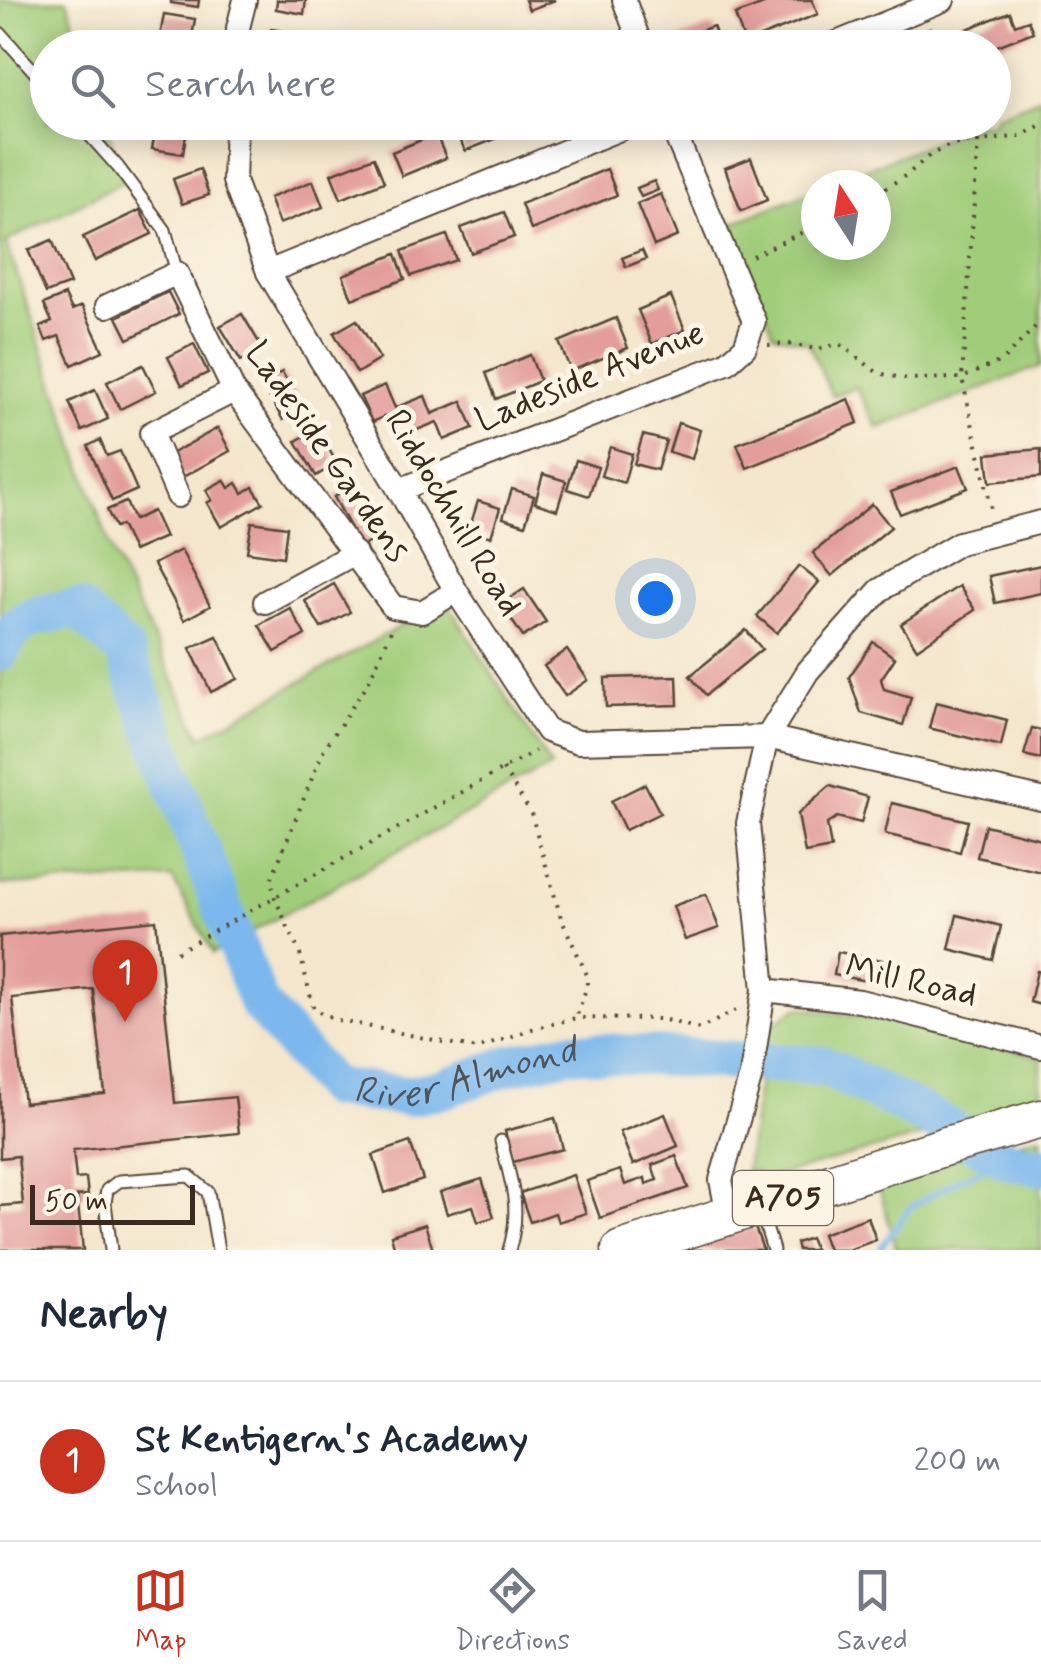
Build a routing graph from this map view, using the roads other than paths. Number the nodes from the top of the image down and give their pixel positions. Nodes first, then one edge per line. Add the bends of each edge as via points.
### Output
1 (245, 0) edge
2 (624, 0) edge
3 (943, 0) edge
4 (238, 30) edge
5 (635, 30) edge
6 (869, 30) edge
7 (0, 33) edge
8 (30, 67) edge
9 (94, 140) edge
10 (235, 140) edge
11 (593, 140) edge
12 (678, 140) edge
13 (268, 272) junction
14 (177, 273) junction
15 (107, 306) dead end
16 (234, 390) junction
17 (399, 490) junction
18 (178, 496) dead end
19 (1041, 522) edge
20 (354, 554) junction
21 (456, 591) junction
22 (265, 602) dead end
23 (767, 737) junction
24 (1041, 799) edge
25 (764, 990) junction
26 (1041, 1047) edge
27 (1034, 1121) edge
28 (501, 1141) dead end
29 (744, 1211) junction
30 (111, 1250) edge
31 (218, 1250) edge
32 (508, 1250) edge
33 (621, 1250) edge
34 (773, 1250) edge

1 - 4 street
2 - 5 street
3 - 6 street
7 - 8 lane
9 - 14 lane via 165,230
10 - 13 street, Riddochhill Road via 234,181
11 - 13 street
12 - 17 street, Ladeside Avenue via 754,320 744,347 728,363
13 - 17 street, Riddochhill Road
14 - 15 street
14 - 16 street, Ladeside Gardens
16 - 18 street via 152,433
16 - 20 street, Ladeside Gardens
17 - 21 street, Riddochhill Road
19 - 23 street via 959,543 880,590 808,671
20 - 21 street, Ladeside Gardens via 393,607 422,612
20 - 22 street
21 - 23 street, Riddochhill Road via 548,731 578,742
23 - 24 street
23 - 25 street via 748,823
25 - 26 street, Mill Road via 860,1001
25 - 29 street via 751,1076 721,1180
27 - 29 main road, A705
28 - 32 lane via 517,1217
29 - 33 main road, A705
29 - 34 lane
30 - 31 lane via 107,1190 119,1181 189,1176 208,1192

